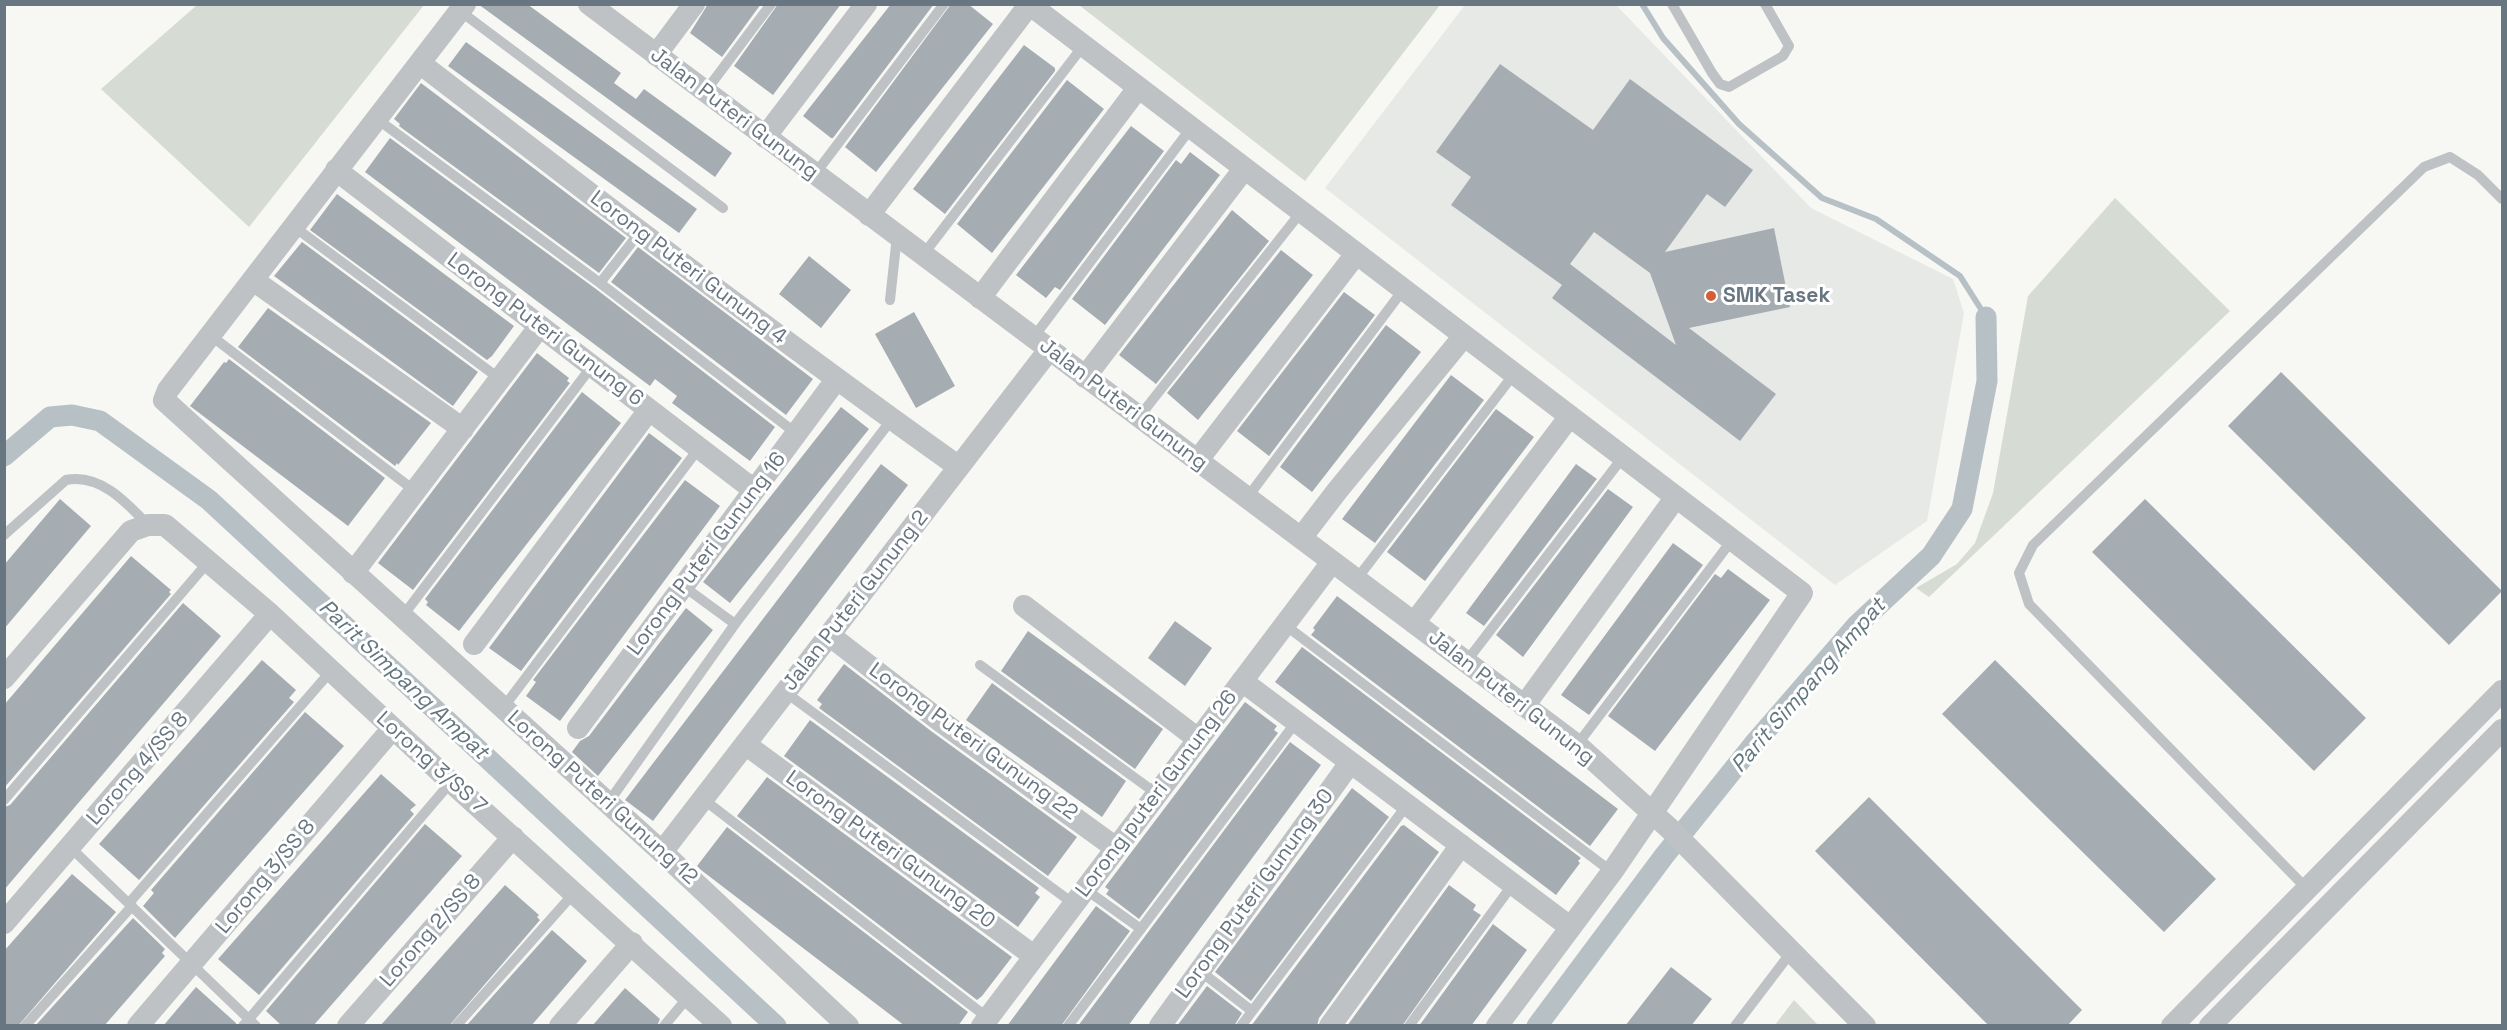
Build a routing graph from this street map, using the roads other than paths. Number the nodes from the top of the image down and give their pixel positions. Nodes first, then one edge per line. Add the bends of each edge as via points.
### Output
1 (694, 4) edge
2 (771, 4) edge
3 (866, 4) edge
4 (944, 4) edge
5 (1672, 4) edge
6 (1765, 4) edge
7 (1029, 5) edge
8 (596, 7) edge
9 (462, 8) edge
10 (1083, 46) junction
11 (656, 55) junction
12 (421, 63) junction
13 (1138, 88) junction
14 (705, 92) junction
15 (377, 119) junction
16 (1191, 128) junction
17 (765, 137) junction
18 (1244, 169) junction
19 (336, 170) junction
20 (815, 174) junction
21 (2502, 199) edge
22 (723, 208) dead end
23 (1301, 212) junction
24 (869, 215) junction
25 (293, 226) junction
26 (640, 232) junction
27 (897, 236) junction
28 (1356, 254) junction
29 (923, 255) junction
30 (253, 280) junction
31 (600, 283) junction
32 (1403, 290) junction
33 (980, 298) junction
34 (890, 300) dead end
35 (540, 326) junction
36 (210, 336) junction
37 (1464, 336) junction
38 (1041, 344) junction
39 (592, 366) junction
40 (1514, 374) junction
41 (1085, 376) junction
42 (500, 379) junction
43 (836, 380) junction
44 (649, 410) junction
45 (1139, 417) junction
46 (1570, 417) junction
47 (892, 419) junction
48 (463, 429) junction
49 (797, 434) junction
50 (699, 448) junction
51 (1623, 457) junction
52 (1197, 461) junction
53 (959, 467) junction
54 (754, 490) junction
55 (415, 491) junction
56 (1676, 497) junction
57 (1247, 498) junction
58 (140, 528) junction
59 (4, 535) edge
60 (1301, 538) junction
61 (1732, 540) junction
62 (209, 561) junction
63 (1332, 562) junction
64 (353, 573) junction
65 (1356, 580) junction
66 (683, 586) junction
67 (1024, 606) dead end
68 (270, 614) junction
69 (402, 618) junction
70 (1414, 623) junction
71 (735, 624) junction
72 (1285, 625) junction
73 (830, 635) junction
74 (474, 644) dead end
75 (1466, 662) junction
76 (980, 665) dead end
77 (331, 670) junction
78 (4, 678) edge
79 (1242, 681) junction
80 (2502, 691) edge
81 (785, 692) junction
82 (1524, 706) junction
83 (503, 708) junction
84 (1296, 722) junction
85 (393, 728) junction
86 (578, 728) dead end
87 (2502, 730) edge
88 (2457, 737) junction
89 (1198, 739) junction
90 (745, 744) junction
91 (1577, 746) junction
92 (2476, 756) junction
93 (1350, 763) junction
94 (451, 782) junction
95 (1157, 794) junction
96 (703, 799) junction
97 (4, 800) edge
98 (608, 803) junction
99 (1407, 805) junction
100 (1653, 812) junction
101 (513, 837) junction
102 (1461, 845) junction
103 (70, 847) junction
104 (1116, 848) junction
105 (662, 852) junction
106 (1612, 872) junction
107 (1513, 884) junction
108 (2307, 889) junction
109 (574, 893) junction
110 (1080, 896) junction
111 (130, 904) junction
112 (4, 923) edge
113 (1570, 927) junction
114 (1141, 929) junction
115 (632, 943) junction
116 (1792, 951) junction
117 (1034, 956) junction
118 (193, 964) junction
119 (1200, 971) junction
120 (689, 996) junction
121 (1252, 1011) junction
122 (985, 1022) edge
123 (250, 1023) edge
124 (25, 1026) edge
125 (138, 1026) edge
126 (348, 1026) edge
127 (456, 1026) edge
128 (560, 1026) edge
129 (664, 1026) edge
130 (721, 1026) edge
131 (848, 1026) edge
132 (1068, 1026) edge
133 (1160, 1026) edge
134 (1241, 1026) edge
135 (1330, 1026) edge
136 (1409, 1026) edge
137 (1497, 1026) edge
138 (1735, 1026) edge
139 (1865, 1026) edge
140 (2172, 1026) edge
141 (2210, 1026) edge

1 - 11 street
2 - 14 lane
3 - 17 street
4 - 20 lane
5 - 6 lane via 1712,73 1720,84 1730,87 1783,56 1789,46
7 - 10 street
7 - 24 street
8 - 11 street, Jalan Puteri Gunung
9 - 12 street
9 - 22 lane
10 - 13 street
10 - 29 lane
11 - 14 street, Jalan Puteri Gunung
12 - 15 street
12 - 26 street, Lorong Puteri Gunung 4
13 - 16 street
13 - 33 street
14 - 17 street, Jalan Puteri Gunung
15 - 19 street
15 - 31 lane
16 - 18 street
16 - 38 lane
17 - 20 street, Jalan Puteri Gunung
18 - 23 street
18 - 41 street
19 - 25 street
19 - 35 street, Lorong Puteri Gunung 6
20 - 24 street, Jalan Puteri Gunung
21 - 108 lane via 2478,175 2450,157 2424,167 2033,545 2019,573 2029,604
23 - 28 street
23 - 45 lane
24 - 27 street, Jalan Puteri Gunung
25 - 30 street
25 - 42 lane
26 - 31 lane
26 - 43 street, Lorong Puteri Gunung 4
27 - 29 street, Jalan Puteri Gunung
27 - 34 lane
28 - 32 street
28 - 52 street
29 - 33 street, Jalan Puteri Gunung
30 - 36 street
30 - 48 street
31 - 49 lane
32 - 37 street
32 - 57 lane
33 - 38 street, Jalan Puteri Gunung
35 - 39 street, Lorong Puteri Gunung 6
35 - 42 street
36 - 55 lane
36 - 64 street, Lorong Puteri Gunung 12 via 168,390 165,400
37 - 40 street
37 - 60 street
38 - 41 street, Jalan Puteri Gunung
38 - 53 street, Jalan Puteri Gunung 2
39 - 44 street, Lorong Puteri Gunung 6
39 - 69 lane
40 - 46 street
40 - 65 lane
41 - 45 street, Jalan Puteri Gunung
42 - 48 street
43 - 47 street, Lorong Puteri Gunung 4
43 - 49 street, Lorong Puteri Gunung 16
44 - 50 street, Lorong Puteri Gunung 6
44 - 74 street
45 - 52 street, Jalan Puteri Gunung
46 - 51 street
46 - 70 street
47 - 53 street, Lorong Puteri Gunung 4
47 - 71 lane
48 - 55 street
49 - 54 street, Lorong Puteri Gunung 16
50 - 54 street, Lorong Puteri Gunung 6
50 - 83 lane
51 - 56 street
51 - 75 lane
52 - 57 street, Jalan Puteri Gunung
53 - 73 street, Jalan Puteri Gunung 2
54 - 66 street, Lorong Puteri Gunung 16
55 - 64 street
56 - 61 street
56 - 82 street
57 - 60 street, Jalan Puteri Gunung
58 - 59 lane via 127,503 108,488 76,478 66,480
58 - 62 street, Lorong 3/SS 7 via 165,525
58 - 78 street
60 - 63 street, Jalan Puteri Gunung
61 - 91 lane
61 - 100 street via 1802,593
62 - 68 street, Lorong 3/SS 7
62 - 97 lane
63 - 65 street, Jalan Puteri Gunung
63 - 72 street, Lorong puteri Gunung 26
64 - 69 street, Lorong Puteri Gunung 12
65 - 70 street, Jalan Puteri Gunung
66 - 71 lane
66 - 86 street, Lorong Puteri Gunung 16
67 - 89 street
68 - 77 street, Lorong 3/SS 7
68 - 103 street, Lorong 4/SS 8
69 - 83 street, Lorong Puteri Gunung 12
70 - 75 street, Jalan Puteri Gunung
71 - 98 lane
72 - 79 street, Lorong puteri Gunung 26
72 - 106 lane
73 - 81 street, Jalan Puteri Gunung 2
73 - 104 street, Lorong Puteri Gunung 22 via 939,720
75 - 82 street, Jalan Puteri Gunung
76 - 95 lane
77 - 85 street, Lorong 3/SS 7
77 - 111 lane
79 - 84 street
79 - 89 street, Lorong puteri Gunung 26
80 - 88 street
81 - 90 street, Jalan Puteri Gunung 2
81 - 110 lane
82 - 91 street, Jalan Puteri Gunung
83 - 98 street, Lorong Puteri Gunung 12
84 - 93 street
84 - 114 lane
85 - 94 street, Lorong 3/SS 7
85 - 118 street, Lorong 3/SS 8
87 - 92 street
88 - 92 street
88 - 108 street
89 - 95 street, Lorong puteri Gunung 26
90 - 96 street, Jalan Puteri Gunung 2
90 - 117 street, Lorong Puteri Gunung 20
91 - 100 street, Jalan Puteri Gunung
92 - 141 street
93 - 99 street
93 - 119 street, Lorong Puteri Gunung 30
94 - 101 street, Lorong 3/SS 7
94 - 123 lane
95 - 104 street, Lorong puteri Gunung 26
96 - 105 street, Jalan Puteri Gunung 2
96 - 122 lane
98 - 105 street, Lorong Puteri Gunung 12
99 - 102 street
99 - 121 lane
100 - 106 street
100 - 116 street, Jalan Puteri Gunung
101 - 109 street, Lorong 3/SS 7
101 - 126 street, Lorong 2/SS 8
102 - 107 street
102 - 135 street
103 - 111 lane
103 - 112 street, Lorong 4/SS 8
104 - 110 street, Lorong puteri Gunung 26
105 - 131 street, Lorong Puteri Gunung 12
106 - 113 street
107 - 113 street
107 - 136 lane
108 - 140 street
109 - 115 street, Lorong 3/SS 7
109 - 127 lane
110 - 114 lane
110 - 117 street, Lorong puteri Gunung 26
111 - 118 lane
111 - 124 lane
113 - 137 street
114 - 132 lane
115 - 120 street, Lorong 3/SS 7
115 - 128 street
116 - 138 lane
116 - 139 street, Jalan Puteri Gunung
117 - 122 street, Lorong puteri Gunung 26
118 - 123 lane
118 - 125 street, Lorong 3/SS 8
119 - 121 lane
119 - 133 street, Lorong Puteri Gunung 30
120 - 129 lane
120 - 130 street, Lorong 3/SS 7
121 - 134 lane

